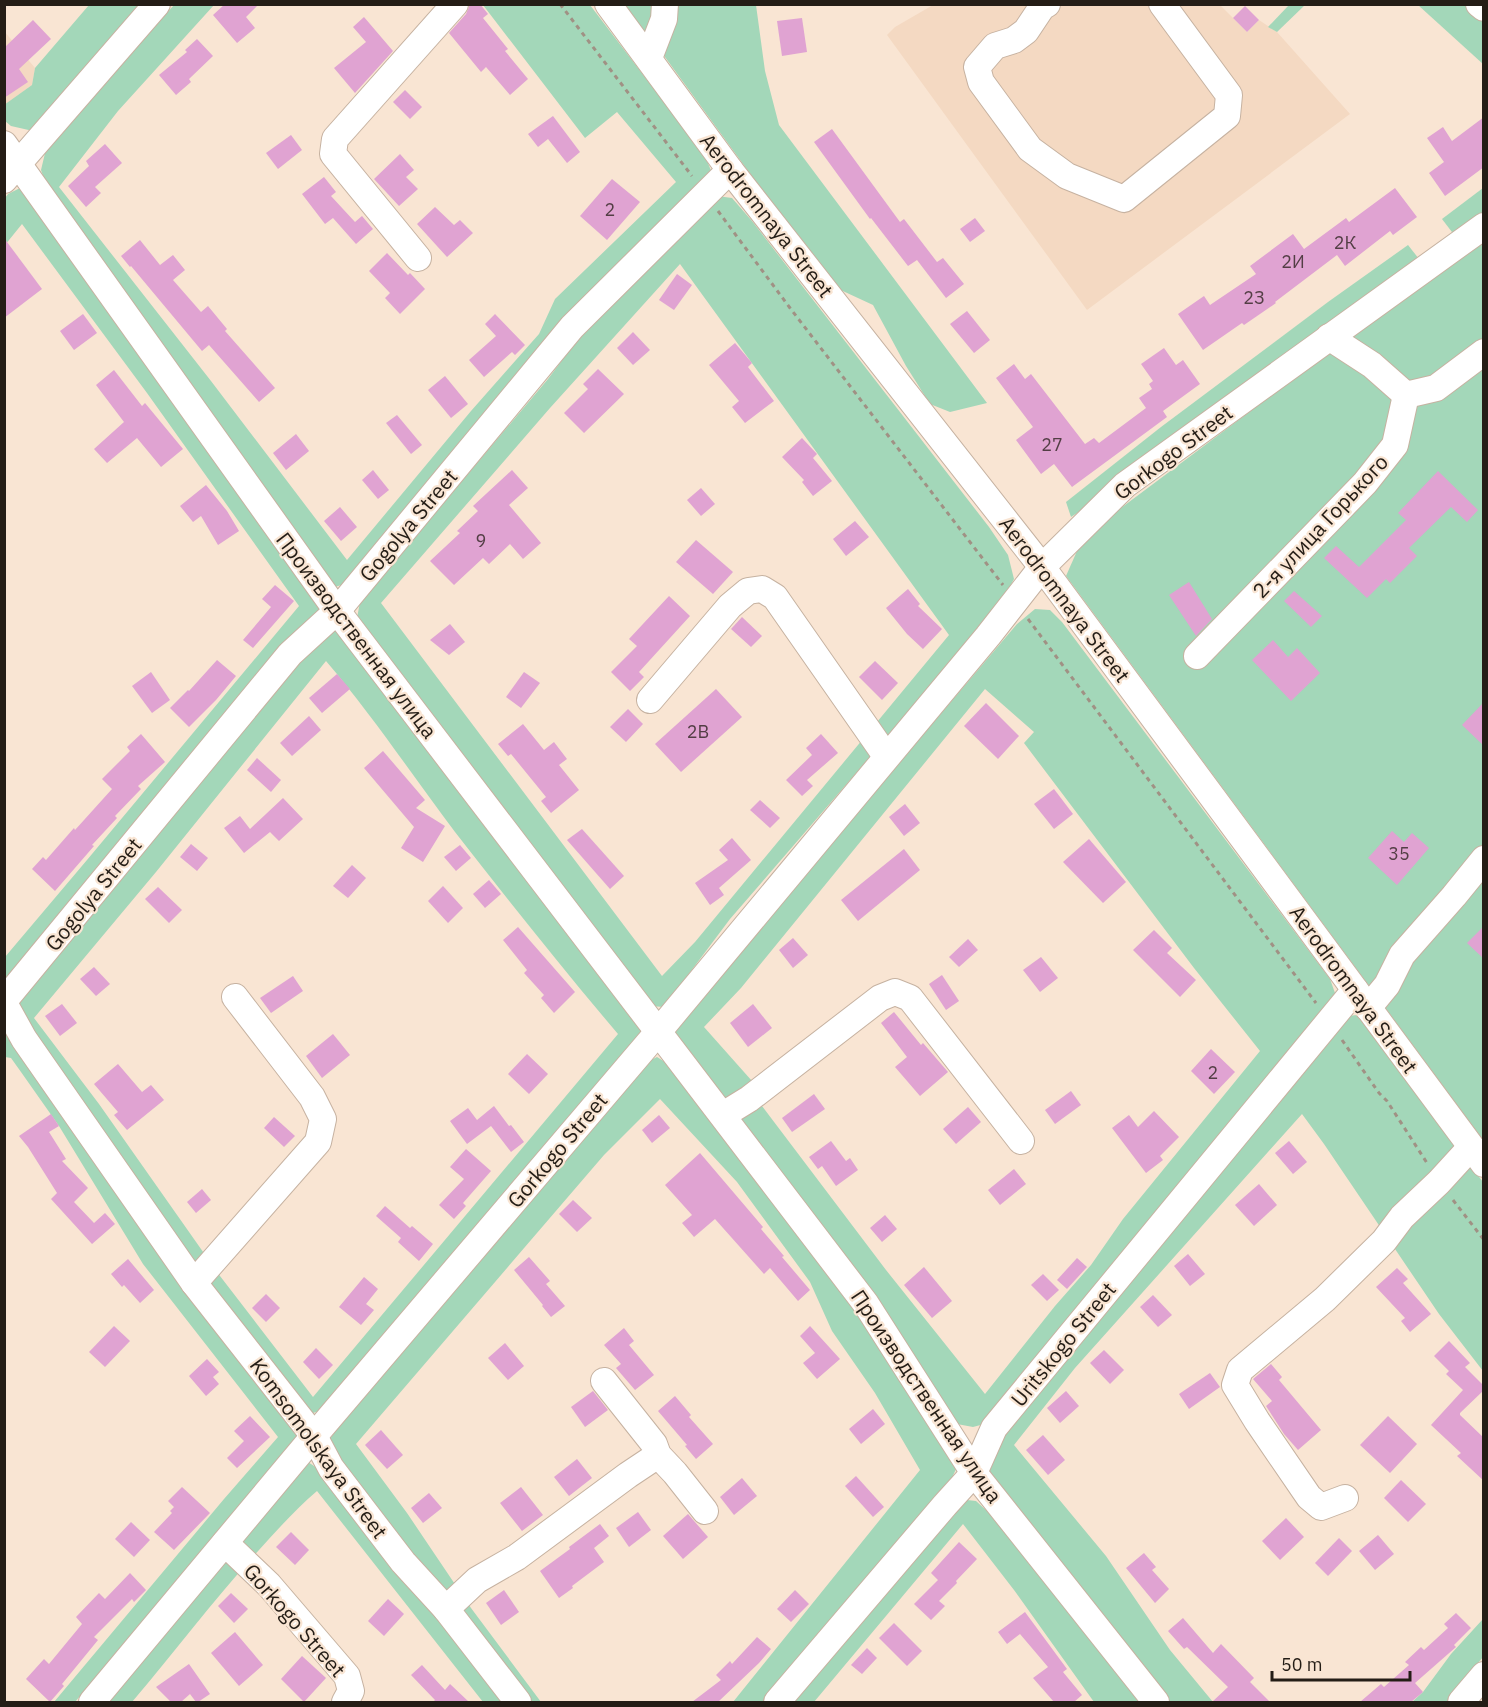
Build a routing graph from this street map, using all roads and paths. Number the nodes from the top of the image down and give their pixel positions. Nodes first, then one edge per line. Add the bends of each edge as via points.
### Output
1 (157, 4) edge
2 (455, 4) edge
3 (608, 4) edge
4 (664, 4) edge
5 (1047, 4) edge
6 (1162, 4) edge
7 (1479, 4) edge
8 (1484, 8) edge
9 (649, 58) junction
10 (9, 162) edge
11 (730, 170) junction
12 (1484, 226) edge
13 (418, 258) dead end
14 (1329, 337) junction
15 (1484, 352) edge
16 (1406, 395) junction
17 (1042, 567) junction
18 (337, 612) junction
19 (1197, 656) dead end
20 (650, 700) dead end
21 (886, 756) junction
22 (1484, 859) edge
23 (236, 997) dead end
24 (1361, 999) junction
25 (4, 1002) edge
26 (658, 1032) junction
27 (723, 1115) junction
28 (1021, 1141) dead end
29 (1477, 1155) edge
30 (194, 1284) junction
31 (604, 1381) dead end
32 (314, 1436) junction
33 (658, 1455) junction
34 (974, 1473) junction
35 (1345, 1498) dead end
36 (705, 1511) dead end
37 (225, 1543) junction
38 (446, 1609) junction
39 (1484, 1675) edge
40 (92, 1702) edge
41 (345, 1702) edge
42 (518, 1702) edge
43 (777, 1702) edge
44 (1156, 1702) edge
45 (1461, 1702) edge

1 - 10 street
2 - 13 street via 335,140 333,154
3 - 9 street, Aerodromnaya Street
4 - 9 street via 664,19
5 - 6 street via 1026,31 995,46 977,67 981,82 1030,149 1066,176 1124,199 1227,116 1229,95
7 - 8 street
9 - 11 street, Aerodromnaya Street
10 - 18 street, Производственная улица
11 - 17 street, Aerodromnaya Street
11 - 18 street, Gogolya Street via 572,327
12 - 14 street, Gorkogo Street
14 - 16 street via 1372,365
14 - 17 street, Gorkogo Street via 1125,485
15 - 16 street via 1436,388
16 - 19 street, 2-я улица Горького via 1395,445 1365,483
17 - 21 street, Gorkogo Street
17 - 24 street, Aerodromnaya Street
18 - 25 street, Gogolya Street via 290,654
18 - 26 street, Производственная улица
20 - 21 street via 730,606 748,591 762,589 775,597
21 - 26 street, Gorkogo Street
22 - 24 street, Uritskogo Street via 1402,955 1387,985
23 - 30 street via 312,1097 323,1119 318,1142
24 - 29 street, Aerodromnaya Street
24 - 34 street, Uritskogo Street via 994,1428
25 - 30 street, Komsomolskaya Street via 24,1040
26 - 27 street, Производственная улица
26 - 32 street, Gorkogo Street
27 - 28 street via 880,998 895,992 910,998
27 - 34 street, Производственная улица via 866,1304
29 - 35 street, Aerodromnaya Street via 1439,1182 1325,1299 1240,1370 1235,1385 1310,1497 1321,1507
30 - 32 street, Komsomolskaya Street
31 - 33 street via 654,1444
32 - 37 street, Gorkogo Street
32 - 38 street, Komsomolskaya Street via 331,1468 403,1562
33 - 36 street
33 - 38 street via 518,1557 477,1580
34 - 43 street, Uritskogo Street
34 - 44 street, Производственная улица
37 - 40 street, Gorkogo Street
37 - 41 street, Gorkogo Street via 269,1585 347,1676 351,1690
38 - 42 street, Komsomolskaya Street
39 - 45 street

